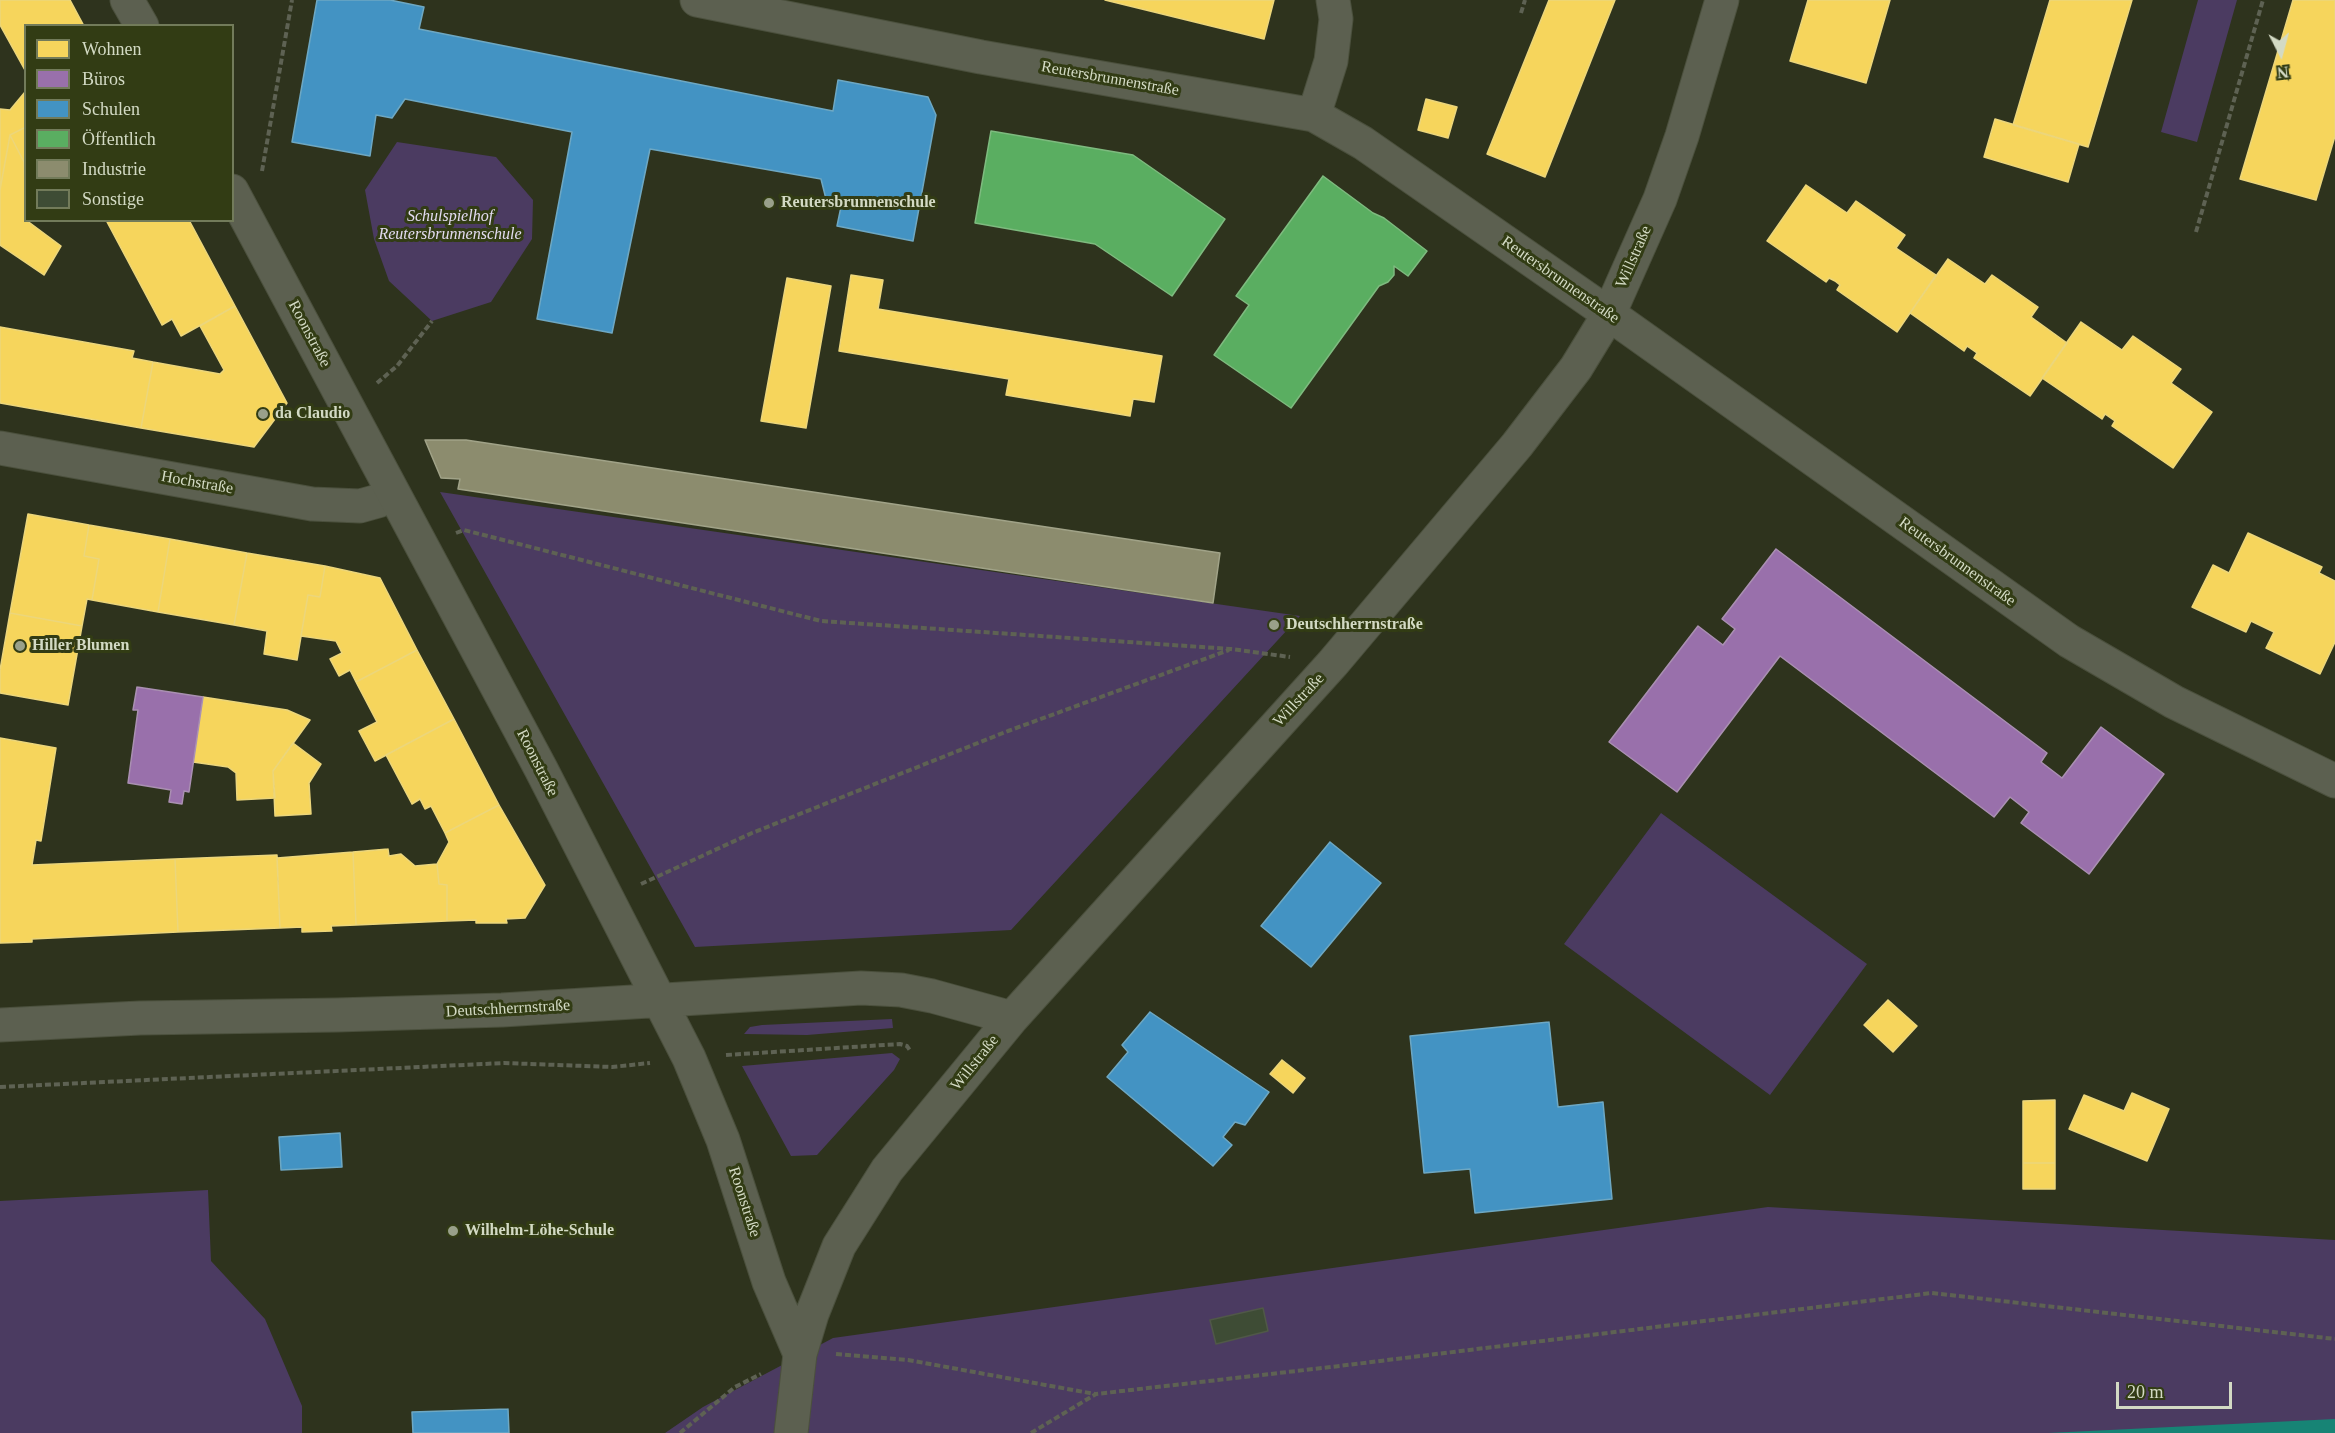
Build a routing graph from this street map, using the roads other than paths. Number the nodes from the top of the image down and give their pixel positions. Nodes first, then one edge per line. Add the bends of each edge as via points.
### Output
1 (127, 0) edge
2 (697, 0) edge
3 (1333, 0) edge
4 (1722, 0) edge
5 (141, 24) edge
6 (1314, 115) junction
7 (234, 195) edge
8 (1609, 314) junction
9 (0, 448) edge
10 (392, 492) junction
11 (2335, 781) edge
12 (660, 1000) junction
13 (1012, 1018) junction
14 (0, 1024) edge
15 (800, 1354) junction
16 (791, 1433) edge

1 - 5 street
2 - 6 street, Reutersbrunnenstraße via 981,57
3 - 6 street via 1336,19 1331,61
4 - 8 street, Willstraße via 1673,162
6 - 8 street, Reutersbrunnenstraße via 1363,142
7 - 10 street, Roonstraße
8 - 11 street, Reutersbrunnenstraße via 2069,641 2184,708
8 - 13 street, Willstraße via 1576,368 1531,428 1333,663
9 - 10 street, Hochstraße via 312,504 360,506
10 - 12 street, Roonstraße
12 - 13 street, Deutschherrnstraße via 861,988 901,990
12 - 14 street, Deutschherrnstraße via 502,1010
12 - 15 street, Roonstraße via 709,1104 769,1282
13 - 15 street, Willstraße via 887,1170 855,1220 828,1272
15 - 16 street, Willstraße

